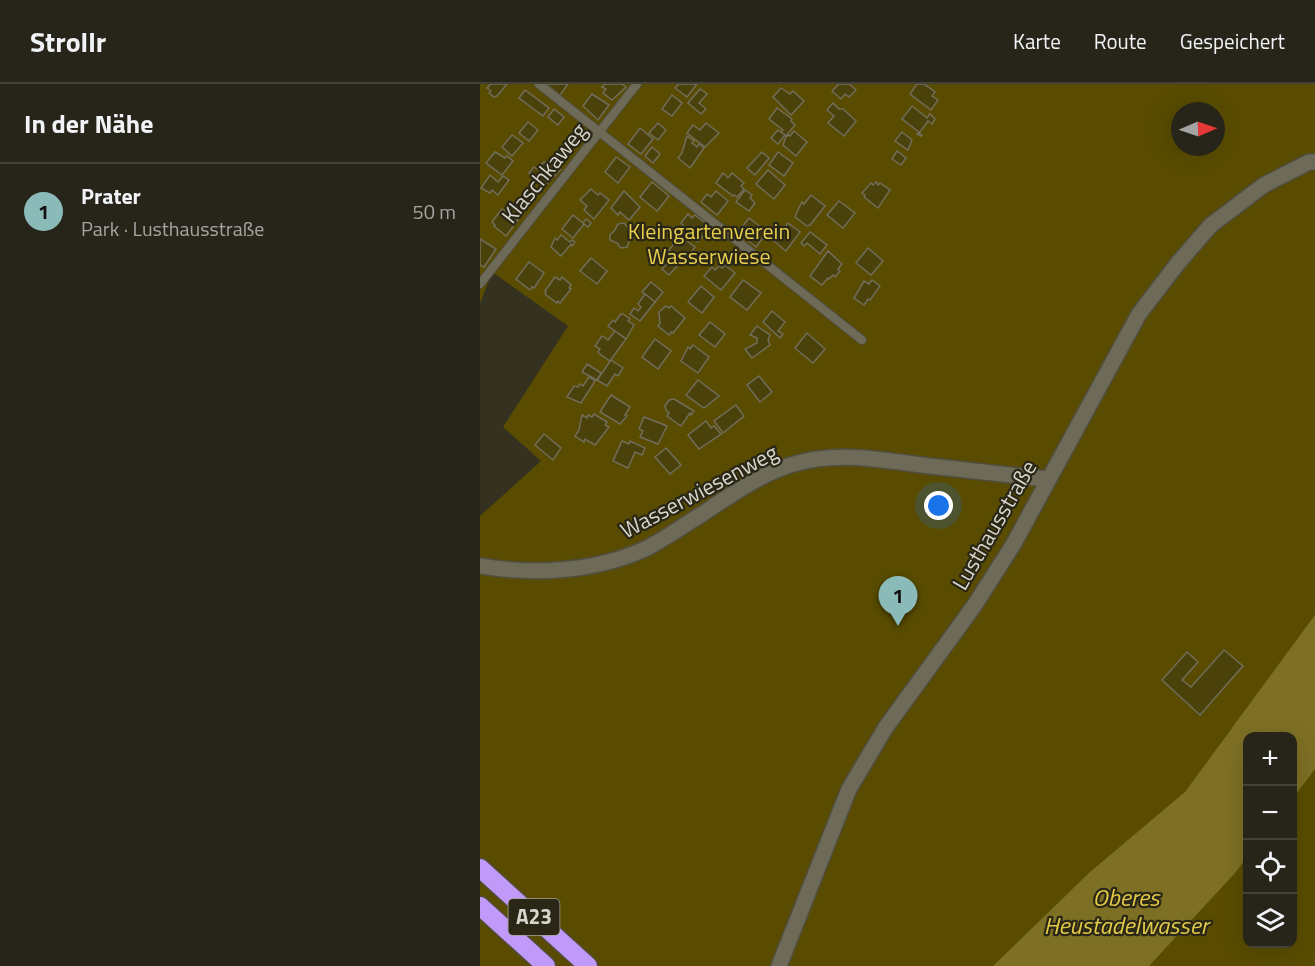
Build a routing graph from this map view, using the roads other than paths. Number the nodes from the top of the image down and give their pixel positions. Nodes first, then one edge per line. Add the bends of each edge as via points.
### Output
1 (539, 84) edge
2 (637, 84) edge
3 (600, 132) junction
4 (1315, 162) edge
5 (480, 284) edge
6 (862, 340) dead end
7 (1047, 479) junction
8 (480, 566) edge
9 (480, 868) edge
10 (480, 906) edge
11 (546, 966) edge
12 (588, 966) edge
13 (778, 966) edge

1 - 3 lane
2 - 3 lane, Klaschkaweg
3 - 5 lane, Klaschkaweg
3 - 6 lane
4 - 7 street, Lusthausstraße via 1273,180 1211,225 1178,263 1138,314
7 - 8 street, Wasserwiesenweg via 882,459 826,458 790,466 745,486 646,548 599,565 544,571
7 - 13 street, Lusthausstraße via 1012,546 974,606 886,727 849,789
9 - 12 highway, A23
10 - 11 highway, A23

